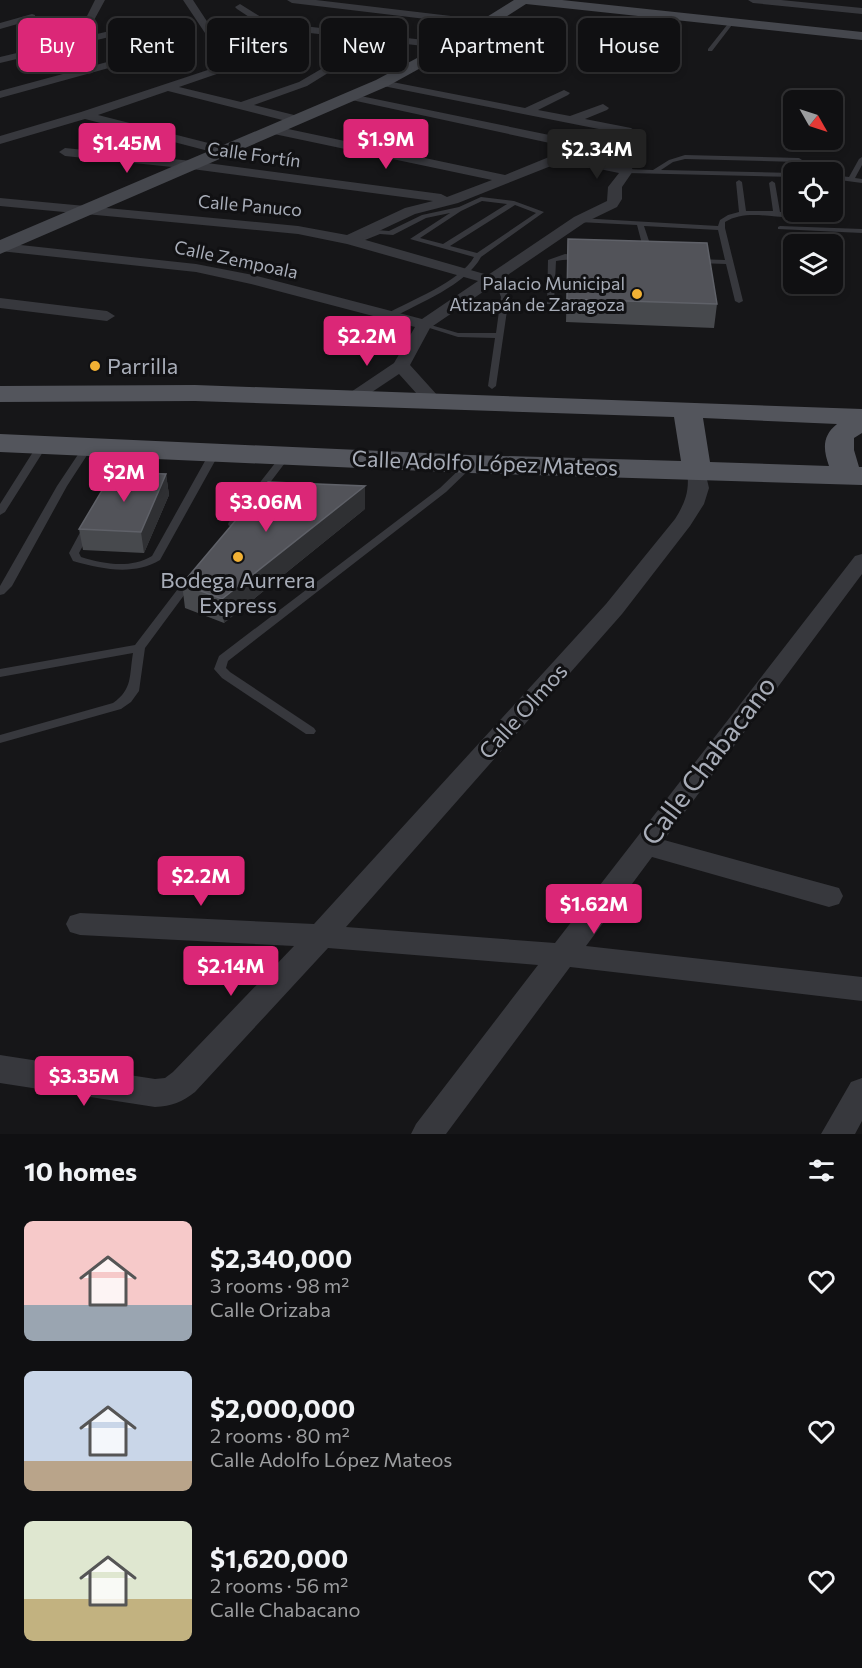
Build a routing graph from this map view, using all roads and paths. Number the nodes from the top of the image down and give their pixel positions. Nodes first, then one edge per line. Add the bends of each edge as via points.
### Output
1 (100, 0) edge
2 (188, 0) edge
3 (292, 0) edge
4 (352, 0) edge
5 (753, 0) edge
6 (528, 1) edge
7 (342, 6) junction
8 (240, 7) dead end
9 (862, 11) edge
10 (32, 17) dead end
11 (91, 18) edge
12 (443, 18) edge
13 (499, 18) edge
14 (733, 21) junction
15 (0, 26) edge
16 (207, 28) edge
17 (108, 34) edge
18 (862, 35) edge
19 (419, 42) edge
20 (710, 50) dead end
21 (0, 60) edge
22 (419, 63) edge
23 (108, 65) edge
24 (210, 72) edge
25 (324, 72) edge
26 (382, 83) junction
27 (167, 87) junction
28 (564, 93) dead end
29 (0, 95) edge
30 (351, 97) junction
31 (241, 106) junction
32 (603, 108) dead end
33 (527, 111) junction
34 (85, 115) junction
35 (298, 120) junction
36 (572, 120) junction
37 (274, 130) junction
38 (0, 140) edge
39 (559, 141) dead end
40 (224, 151) junction
41 (65, 152) dead end
42 (862, 159) edge
43 (575, 160) junction
44 (799, 160) dead end
45 (192, 165) junction
46 (627, 171) junction
47 (655, 171) junction
48 (783, 175) edge
49 (843, 178) edge
50 (505, 179) junction
51 (850, 179) junction
52 (862, 181) edge
53 (739, 182) dead end
54 (772, 183) dead end
55 (0, 202) edge
56 (514, 203) junction
57 (457, 204) junction
58 (85, 211) junction
59 (743, 213) junction
60 (777, 214) junction
61 (783, 214) edge
62 (579, 220) junction
63 (640, 224) junction
64 (721, 228) junction
65 (780, 228) dead end
66 (862, 231) edge
67 (390, 232) junction
68 (414, 239) junction
69 (352, 241) junction
70 (636, 244) edge
71 (646, 244) junction
72 (657, 244) edge
73 (1, 247) edge
74 (444, 247) junction
75 (478, 256) junction
76 (588, 257) edge
77 (682, 260) edge
78 (729, 262) junction
79 (465, 273) junction
80 (490, 280) junction
81 (739, 301) dead end
82 (550, 302) dead end
83 (0, 303) edge
84 (107, 316) dead end
85 (389, 316) junction
86 (424, 325) junction
87 (499, 336) junction
88 (401, 366) junction
89 (492, 386) junction
90 (0, 394) edge
91 (351, 398) junction
92 (432, 400) junction
93 (862, 400) edge
94 (687, 409) junction
95 (862, 417) edge
96 (862, 424) edge
97 (0, 443) edge
98 (43, 444) junction
99 (87, 446) junction
100 (133, 449) junction
101 (215, 452) junction
102 (286, 455) junction
103 (470, 464) junction
104 (697, 471) junction
105 (855, 476) edge
106 (109, 490) edge
107 (0, 512) edge
108 (92, 522) edge
109 (228, 531) edge
110 (862, 560) edge
111 (199, 569) edge
112 (0, 592) edge
113 (139, 648) junction
114 (0, 673) edge
115 (310, 731) dead end
116 (0, 739) edge
117 (645, 845) junction
118 (829, 896) dead end
119 (80, 924) dead end
120 (321, 936) junction
121 (564, 955) junction
122 (862, 989) edge
123 (0, 1069) edge
124 (862, 1092) edge
125 (427, 1134) edge
126 (837, 1134) edge

1 - 11 street
2 - 16 street
3 - 7 street
4 - 7 street
5 - 9 street
6 - 13 street
6 - 14 street
7 - 12 street
8 - 19 street via 266,25
10 - 15 street
14 - 18 street
14 - 20 lane
17 - 21 street
22 - 26 street
23 - 29 street
24 - 27 street
25 - 31 street via 303,84
26 - 30 street
26 - 33 street
27 - 31 street
27 - 34 street
28 - 33 street
30 - 35 street
30 - 39 street
31 - 35 street
32 - 36 street
33 - 36 street
34 - 38 street
34 - 40 street
35 - 37 street
36 - 43 street via 631,132
37 - 40 street
37 - 50 street
40 - 45 street
41 - 45 street, Calle Fortín
42 - 51 lane
43 - 46 street
43 - 50 street via 554,160
44 - 47 lane via 685,157
45 - 57 street, Calle Fortín
45 - 58 street
46 - 47 lane
46 - 62 street via 615,187 612,204
47 - 48 lane
49 - 51 lane
50 - 57 street
51 - 52 lane
53 - 59 lane
54 - 60 lane
55 - 58 street, Calle Panuco
56 - 57 lane via 481,199
56 - 74 lane
56 - 75 lane via 542,212
57 - 67 lane
57 - 68 lane
57 - 69 street via 410,211
58 - 69 street, Calle Panuco via 298,230
58 - 73 street
59 - 60 lane
59 - 64 lane via 722,220
60 - 61 lane
62 - 63 lane
62 - 80 street
63 - 64 lane
63 - 71 lane
64 - 78 lane
65 - 66 lane
67 - 68 lane
67 - 69 lane
68 - 74 lane
69 - 79 street, Calle Panuco
70 - 71 lane
71 - 72 lane
73 - 85 street, Calle Zempoala via 196,268
74 - 75 lane
75 - 79 lane
76 - 82 lane via 552,260
77 - 78 lane
78 - 81 lane
79 - 80 street, Calle Panuco
79 - 85 lane
80 - 86 street
80 - 87 lane via 505,297
83 - 84 street
85 - 86 street, Calle Zempoala
86 - 87 lane via 458,335
86 - 88 street
87 - 89 lane
88 - 91 street
88 - 92 street
89 - 92 main road via 471,386
89 - 93 main road
90 - 91 main road via 102,392
91 - 92 main road
92 - 94 main road
94 - 95 main road
94 - 104 main road
96 - 105 main road via 844,431 838,438 838,449
97 - 98 main road, Calle Adolfo López Mateos
98 - 99 main road, Calle Adolfo López Mateos
98 - 107 lane
99 - 100 main road, Calle Adolfo López Mateos
99 - 112 lane
100 - 101 main road, Calle Adolfo López Mateos
100 - 106 lane
101 - 102 main road, Calle Adolfo López Mateos
101 - 108 lane via 156,558 147,565 77,559 74,553
102 - 103 main road, Calle Adolfo López Mateos
102 - 109 lane
103 - 104 main road, Calle Adolfo López Mateos
103 - 115 lane via 443,490 223,659 220,669 226,675
104 - 105 main road, Calle Adolfo López Mateos
104 - 120 street, Calle Olmos via 699,488 694,504 614,609
110 - 117 street, Calle Chabacano
111 - 113 lane
113 - 114 lane
113 - 116 lane via 133,691 117,706
117 - 118 street
117 - 121 street, Calle Chabacano
119 - 120 street
120 - 121 street
120 - 123 street, Calle Olmos via 171,1092 155,1093
121 - 122 street
121 - 125 street, Calle Chabacano
124 - 126 street

